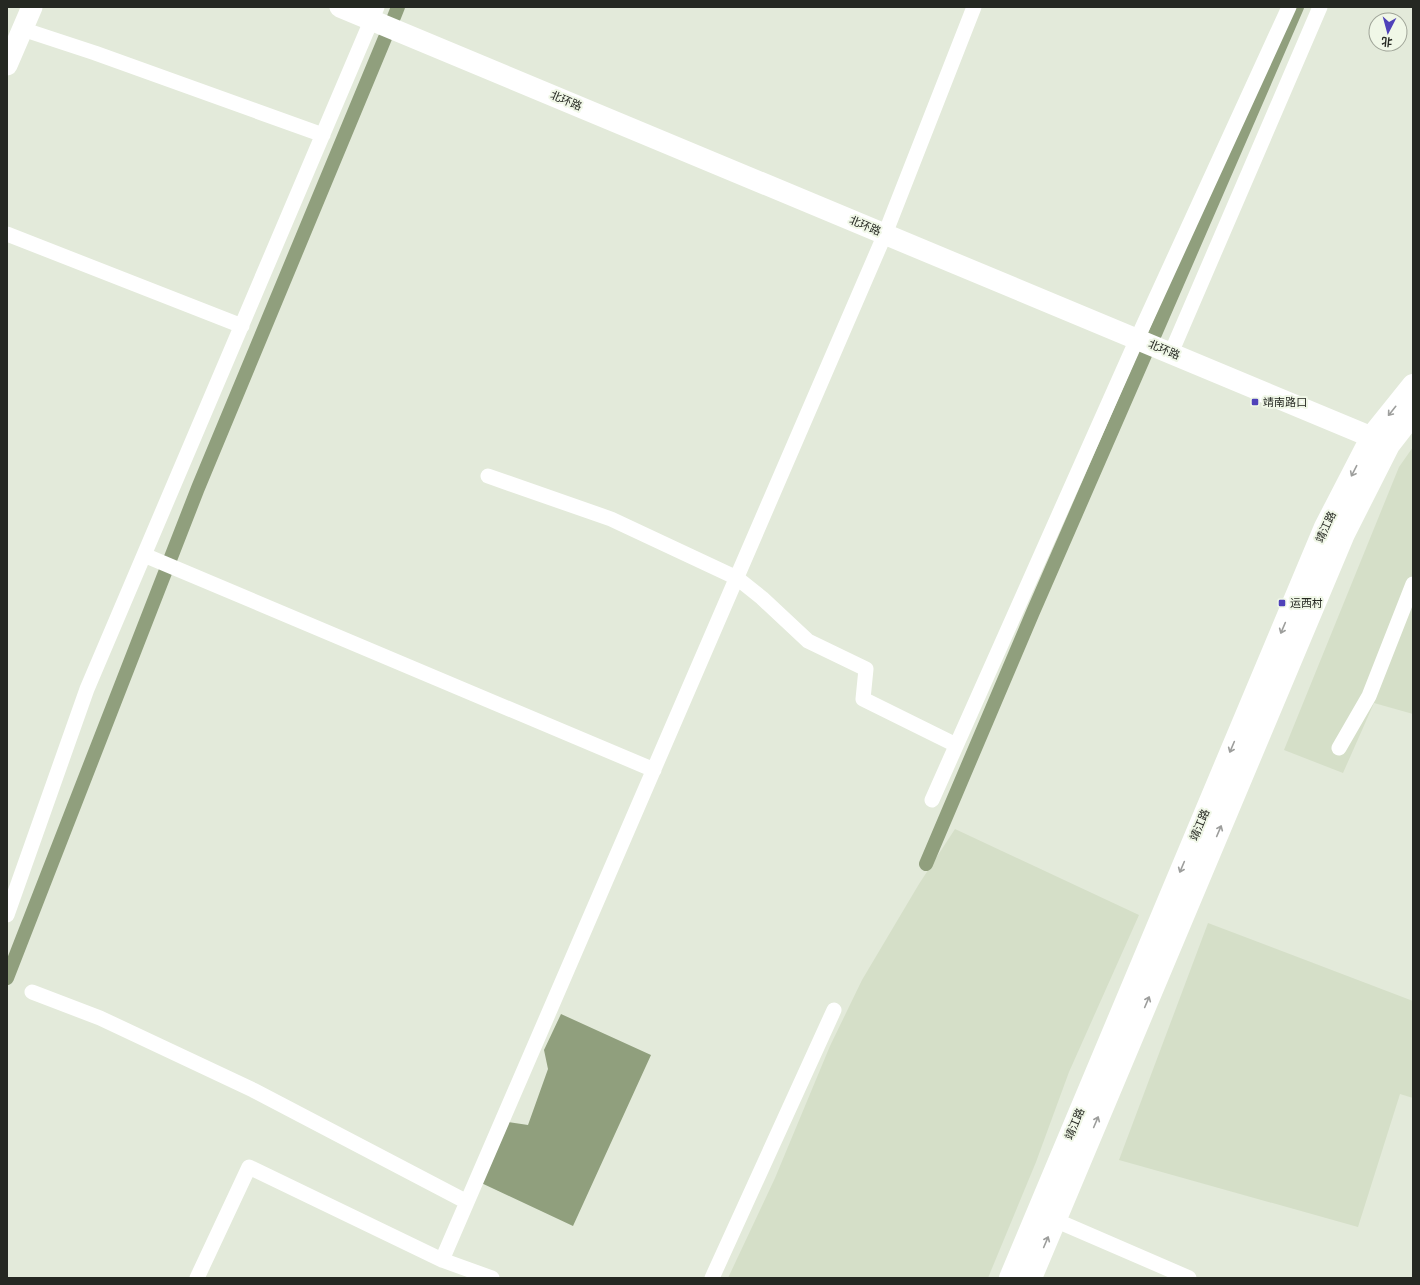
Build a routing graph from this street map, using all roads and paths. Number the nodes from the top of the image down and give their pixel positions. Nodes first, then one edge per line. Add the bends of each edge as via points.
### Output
1 (32, 7) edge
2 (340, 7) edge
3 (974, 7) edge
4 (1289, 7) edge
5 (1320, 7) edge
6 (374, 14) edge
7 (22, 29) junction
8 (7, 65) edge
9 (323, 135) junction
10 (7, 234) edge
11 (885, 234) junction
12 (242, 326) junction
13 (1137, 339) junction
14 (1171, 353) junction
15 (1413, 385) edge
16 (1413, 414) edge
17 (1381, 440) junction
18 (488, 476) dead end
19 (144, 555) junction
20 (737, 578) junction
21 (1413, 584) edge
22 (956, 745) junction
23 (1339, 748) dead end
24 (654, 770) junction
25 (932, 800) dead end
26 (7, 915) edge
27 (32, 992) dead end
28 (834, 1010) dead end
29 (468, 1202) junction
30 (1055, 1220) junction
31 (442, 1260) junction
32 (198, 1278) edge
33 (492, 1278) edge
34 (712, 1278) edge
35 (1010, 1278) edge
36 (1031, 1278) edge
37 (1189, 1278) edge

1 - 7 main road
2 - 6 main road, 北环路
3 - 11 street
4 - 13 street
5 - 14 street
6 - 9 street
6 - 11 main road, 北环路
7 - 8 main road
7 - 9 street
9 - 12 street
10 - 12 street
11 - 13 main road, 北环路
11 - 20 street
12 - 19 street
13 - 14 main road, 北环路
13 - 22 street
14 - 17 main road, 北环路
15 -> 17 main road, 靖江路
16 - 17 main road, 靖江路
30 -> 17 main road, 靖江路 via 1344,534
17 -> 35 main road, 靖江路 via 1322,534
18 - 20 street via 611,519
19 - 24 street
19 - 26 street via 87,689
20 - 22 street via 808,641 866,669 863,699
20 - 24 street
21 - 23 street via 1370,696
22 - 25 street
24 - 29 street
27 - 29 street via 100,1018 253,1090
28 - 34 street
29 - 31 street
36 -> 30 main road, 靖江路
30 - 37 street
31 - 32 street via 249,1167
31 - 33 street

